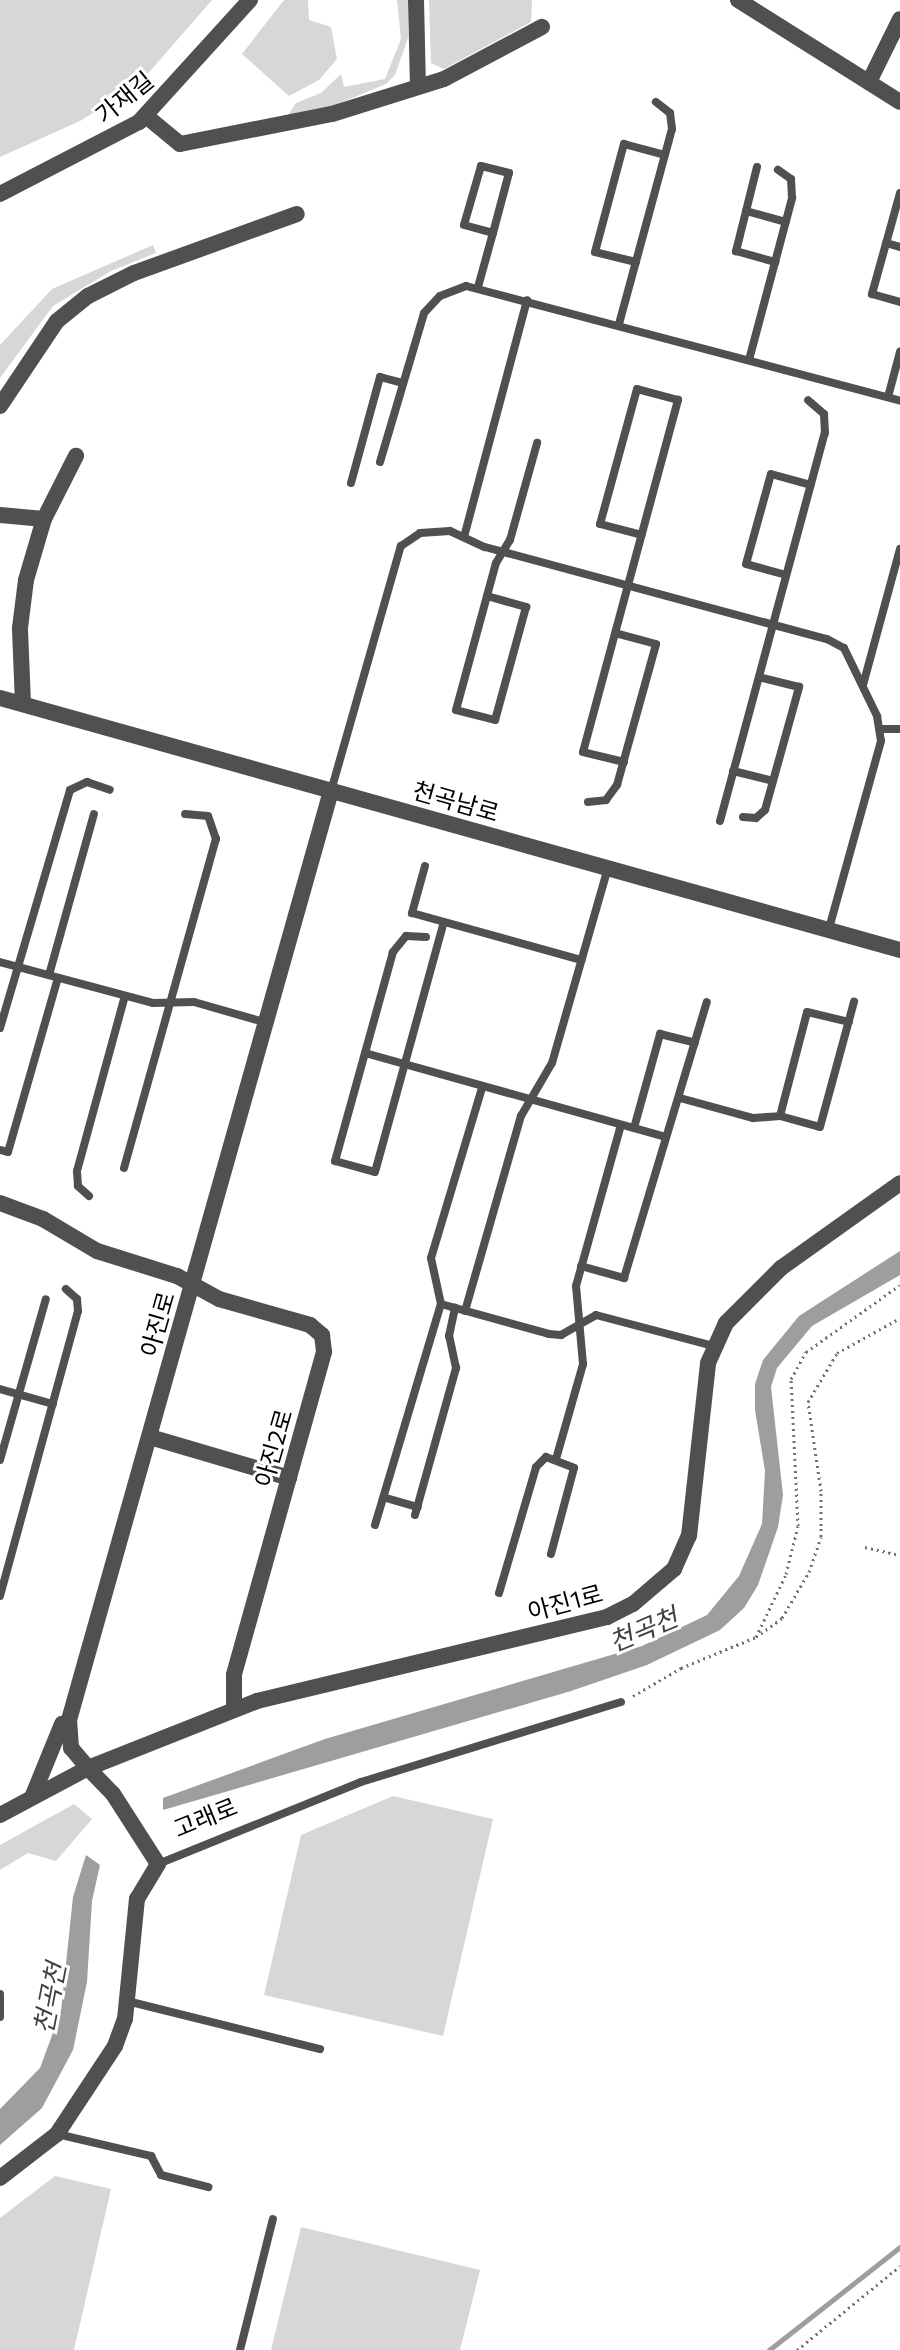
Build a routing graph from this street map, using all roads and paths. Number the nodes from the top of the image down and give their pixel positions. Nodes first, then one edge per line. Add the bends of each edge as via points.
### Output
1 (250, 0) edge
2 (416, 0) edge
3 (738, 0) edge
4 (900, 19) edge
5 (542, 27) dead end
6 (869, 82) junction
7 (418, 85) junction
8 (656, 102) dead end
9 (900, 102) edge
10 (146, 116) junction
11 (665, 155) junction
12 (757, 167) dead end
13 (778, 170) dead end
14 (900, 193) edge
15 (0, 194) edge
16 (746, 211) junction
17 (297, 214) dead end
18 (786, 222) junction
19 (493, 233) junction
20 (886, 243) junction
21 (900, 247) edge
22 (636, 262) junction
23 (775, 262) junction
24 (478, 287) junction
25 (527, 300) junction
26 (900, 302) edge
27 (619, 324) junction
28 (900, 352) edge
29 (749, 360) junction
30 (402, 383) junction
31 (888, 397) junction
32 (808, 400) dead end
33 (900, 401) edge
34 (0, 406) edge
35 (537, 443) dead end
36 (76, 456) dead end
37 (380, 462) dead end
38 (351, 483) dead end
39 (811, 485) junction
40 (0, 515) edge
41 (44, 519) junction
42 (642, 535) junction
43 (464, 537) junction
44 (900, 549) edge
45 (502, 552) junction
46 (786, 575) junction
47 (628, 585) junction
48 (895, 585) edge
49 (487, 596) junction
50 (773, 624) junction
51 (615, 633) junction
52 (759, 677) junction
53 (863, 685) junction
54 (0, 698) edge
55 (23, 704) junction
56 (881, 729) junction
57 (900, 729) edge
58 (624, 762) junction
59 (733, 771) junction
60 (773, 781) junction
61 (110, 790) dead end
62 (331, 791) junction
63 (588, 802) dead end
64 (94, 814) dead end
65 (185, 814) dead end
66 (743, 817) dead end
67 (720, 821) dead end
68 (425, 866) dead end
69 (608, 868) junction
70 (444, 922) junction
71 (828, 930) junction
72 (426, 937) dead end
73 (900, 950) edge
74 (582, 960) junction
75 (0, 962) edge
76 (17, 967) junction
77 (53, 976) junction
78 (125, 996) junction
79 (707, 1002) dead end
80 (854, 1002) dead end
81 (170, 1003) junction
82 (849, 1022) junction
83 (267, 1023) junction
84 (0, 1028) edge
85 (695, 1043) junction
86 (365, 1053) junction
87 (405, 1065) junction
88 (482, 1088) junction
89 (680, 1098) junction
90 (530, 1100) junction
91 (780, 1116) junction
92 (621, 1125) junction
93 (634, 1128) junction
94 (665, 1137) junction
95 (0, 1150) edge
96 (124, 1168) dead end
97 (900, 1183) edge
98 (89, 1196) dead end
99 (0, 1203) edge
100 (581, 1266) junction
101 (193, 1285) junction
102 (900, 1285) edge
103 (66, 1289) dead end
104 (46, 1299) dead end
105 (441, 1304) junction
106 (455, 1308) junction
107 (465, 1311) junction
108 (900, 1318) edge
109 (576, 1325) junction
110 (713, 1346) junction
111 (0, 1389) edge
112 (19, 1394) junction
113 (53, 1404) junction
114 (150, 1437) junction
115 (556, 1459) junction
116 (0, 1460) edge
117 (289, 1478) junction
118 (386, 1498) junction
119 (375, 1525) dead end
120 (865, 1547) dead end
121 (551, 1554) dead end
122 (900, 1555) edge
123 (499, 1593) dead end
124 (0, 1596) edge
125 (756, 1637) junction
126 (82, 1675) junction
127 (621, 1702) joint
128 (234, 1709) junction
129 (88, 1768) junction
130 (30, 1798) junction
131 (0, 1815) edge
132 (158, 1864) junction
133 (0, 1994) edge
134 (127, 2001) junction
135 (0, 2017) edge
136 (320, 2049) dead end
137 (57, 2134) junction
138 (0, 2178) edge
139 (208, 2187) dead end
140 (273, 2219) dead end
141 (900, 2266) edge
142 (240, 2350) edge
143 (797, 2350) edge

1 - 10 street, 가재길
2 - 7 street
3 - 6 street
4 - 6 street
5 - 7 street via 471,67
6 - 9 street
7 - 10 street via 332,114 186,143 174,143
8 - 11 lane via 672,120
10 - 15 street, 가재길 via 103,145
11 - 22 lane
11 - 22 lane via 624,144 595,252
12 - 16 lane
13 - 18 lane via 788,175 793,192
14 - 20 lane
16 - 18 lane
16 - 23 lane via 736,251
17 - 34 street via 134,273 88,296 57,321
18 - 23 lane
19 - 19 lane via 509,173 481,166 464,225
19 - 24 lane
20 - 21 lane
20 - 26 lane via 872,294
22 - 27 lane
23 - 29 lane
24 - 25 lane
24 - 30 lane via 452,289 424,313
25 - 27 lane
25 - 43 lane
27 - 29 lane
28 - 31 lane
29 - 31 lane
30 - 37 lane
30 - 38 lane via 380,377
31 - 33 lane
32 - 39 lane via 819,407 826,422
35 - 45 lane
36 - 41 street
39 - 46 lane
39 - 46 lane via 771,474 758,519 746,564
40 - 41 street
41 - 55 street via 22,603
42 - 42 lane via 678,400 637,389 600,524
42 - 47 lane
43 - 45 lane
43 - 62 lane via 432,530 401,546
44 - 48 lane
45 - 47 lane
45 - 49 lane
46 - 50 lane
47 - 50 lane
47 - 51 lane
48 - 53 lane
49 - 49 lane via 456,710 495,720 526,607
50 - 52 lane
50 - 53 lane via 839,644
51 - 58 lane via 656,644
51 - 58 lane via 583,752
52 - 59 lane
52 - 60 lane via 799,687
53 - 56 lane
54 - 55 street, 천곡남로
55 - 62 street, 천곡남로
56 - 57 lane
56 - 71 lane
58 - 63 lane via 613,794 597,804
59 - 60 lane
59 - 67 lane
60 - 66 lane via 761,815
61 - 76 lane via 87,782 70,790
62 - 69 street, 천곡남로
62 - 83 street, 아진로
64 - 77 lane
65 - 81 lane via 208,816 216,839
68 - 70 lane via 412,913
69 - 71 street, 천곡남로
69 - 74 lane
70 - 74 lane
70 - 87 lane
71 - 73 street, 천곡남로
72 - 86 lane via 412,934 397,945
74 - 90 lane via 552,1063
75 - 76 lane
76 - 77 lane
76 - 84 lane
77 - 78 lane
77 - 95 lane via 8,1152
78 - 81 lane
78 - 98 lane via 77,1171 78,1186
79 - 85 lane
80 - 82 lane
81 - 83 lane via 194,1002
81 - 96 lane
82 - 91 lane via 820,1127
82 - 91 lane via 807,1012
83 - 101 street, 아진로
85 - 89 lane
85 - 93 lane via 660,1034
86 - 87 lane
86 - 87 lane via 335,1161 375,1172
87 - 88 lane
88 - 90 lane
88 - 105 lane via 431,1258
89 - 91 lane via 753,1118
89 - 94 lane
90 - 92 lane
90 - 107 lane
92 - 93 lane
92 - 100 lane
93 - 94 lane
94 - 100 lane via 624,1278
97 - 110 street, 아진1로 via 754,1290
99 - 101 street via 43,1219 97,1251
100 - 109 lane via 574,1298
101 - 114 street, 아진로
101 - 117 street, 아진2로 via 219,1299 310,1325 322,1335 324,1352
102 - 125 path via 806,1352 791,1379 798,1526 786,1574
103 - 113 lane via 77,1299 78,1311
104 - 112 lane
105 - 106 lane
105 - 118 lane
106 - 107 lane
106 - 118 lane via 449,1336 456,1368 417,1511
107 - 109 lane via 555,1335
108 - 125 path via 837,1353 808,1402 821,1491 821,1537 809,1572 782,1618
109 - 110 lane via 589,1316 605,1316
109 - 115 lane via 583,1364
110 - 128 street, 아진1로 via 689,1536 674,1569 633,1604 607,1617
111 - 112 lane
112 - 113 lane
112 - 116 lane
113 - 124 lane
114 - 117 street
114 - 126 street, 아진로
115 - 121 lane via 572,1464 574,1472
115 - 123 lane via 542,1459 536,1467
117 - 128 street, 아진2로 via 234,1675
118 - 119 lane
120 - 122 path
125 - 127 path via 681,1668
126 - 129 street, 아진로 via 67,1732 71,1748
126 - 130 street via 48,1767
127 - 132 lane, 고래로 via 361,1782
128 - 129 street, 아진1로
129 - 130 street
129 - 132 street, 아진로 via 113,1794
130 - 131 street
132 - 134 street, 고래로 via 137,1899
133 - 135 lane
134 - 136 lane
134 - 137 street, 고래로 via 108,2061
137 - 138 street, 고래로
137 - 139 lane via 151,2156 161,2175
140 - 142 lane
141 - 143 path

